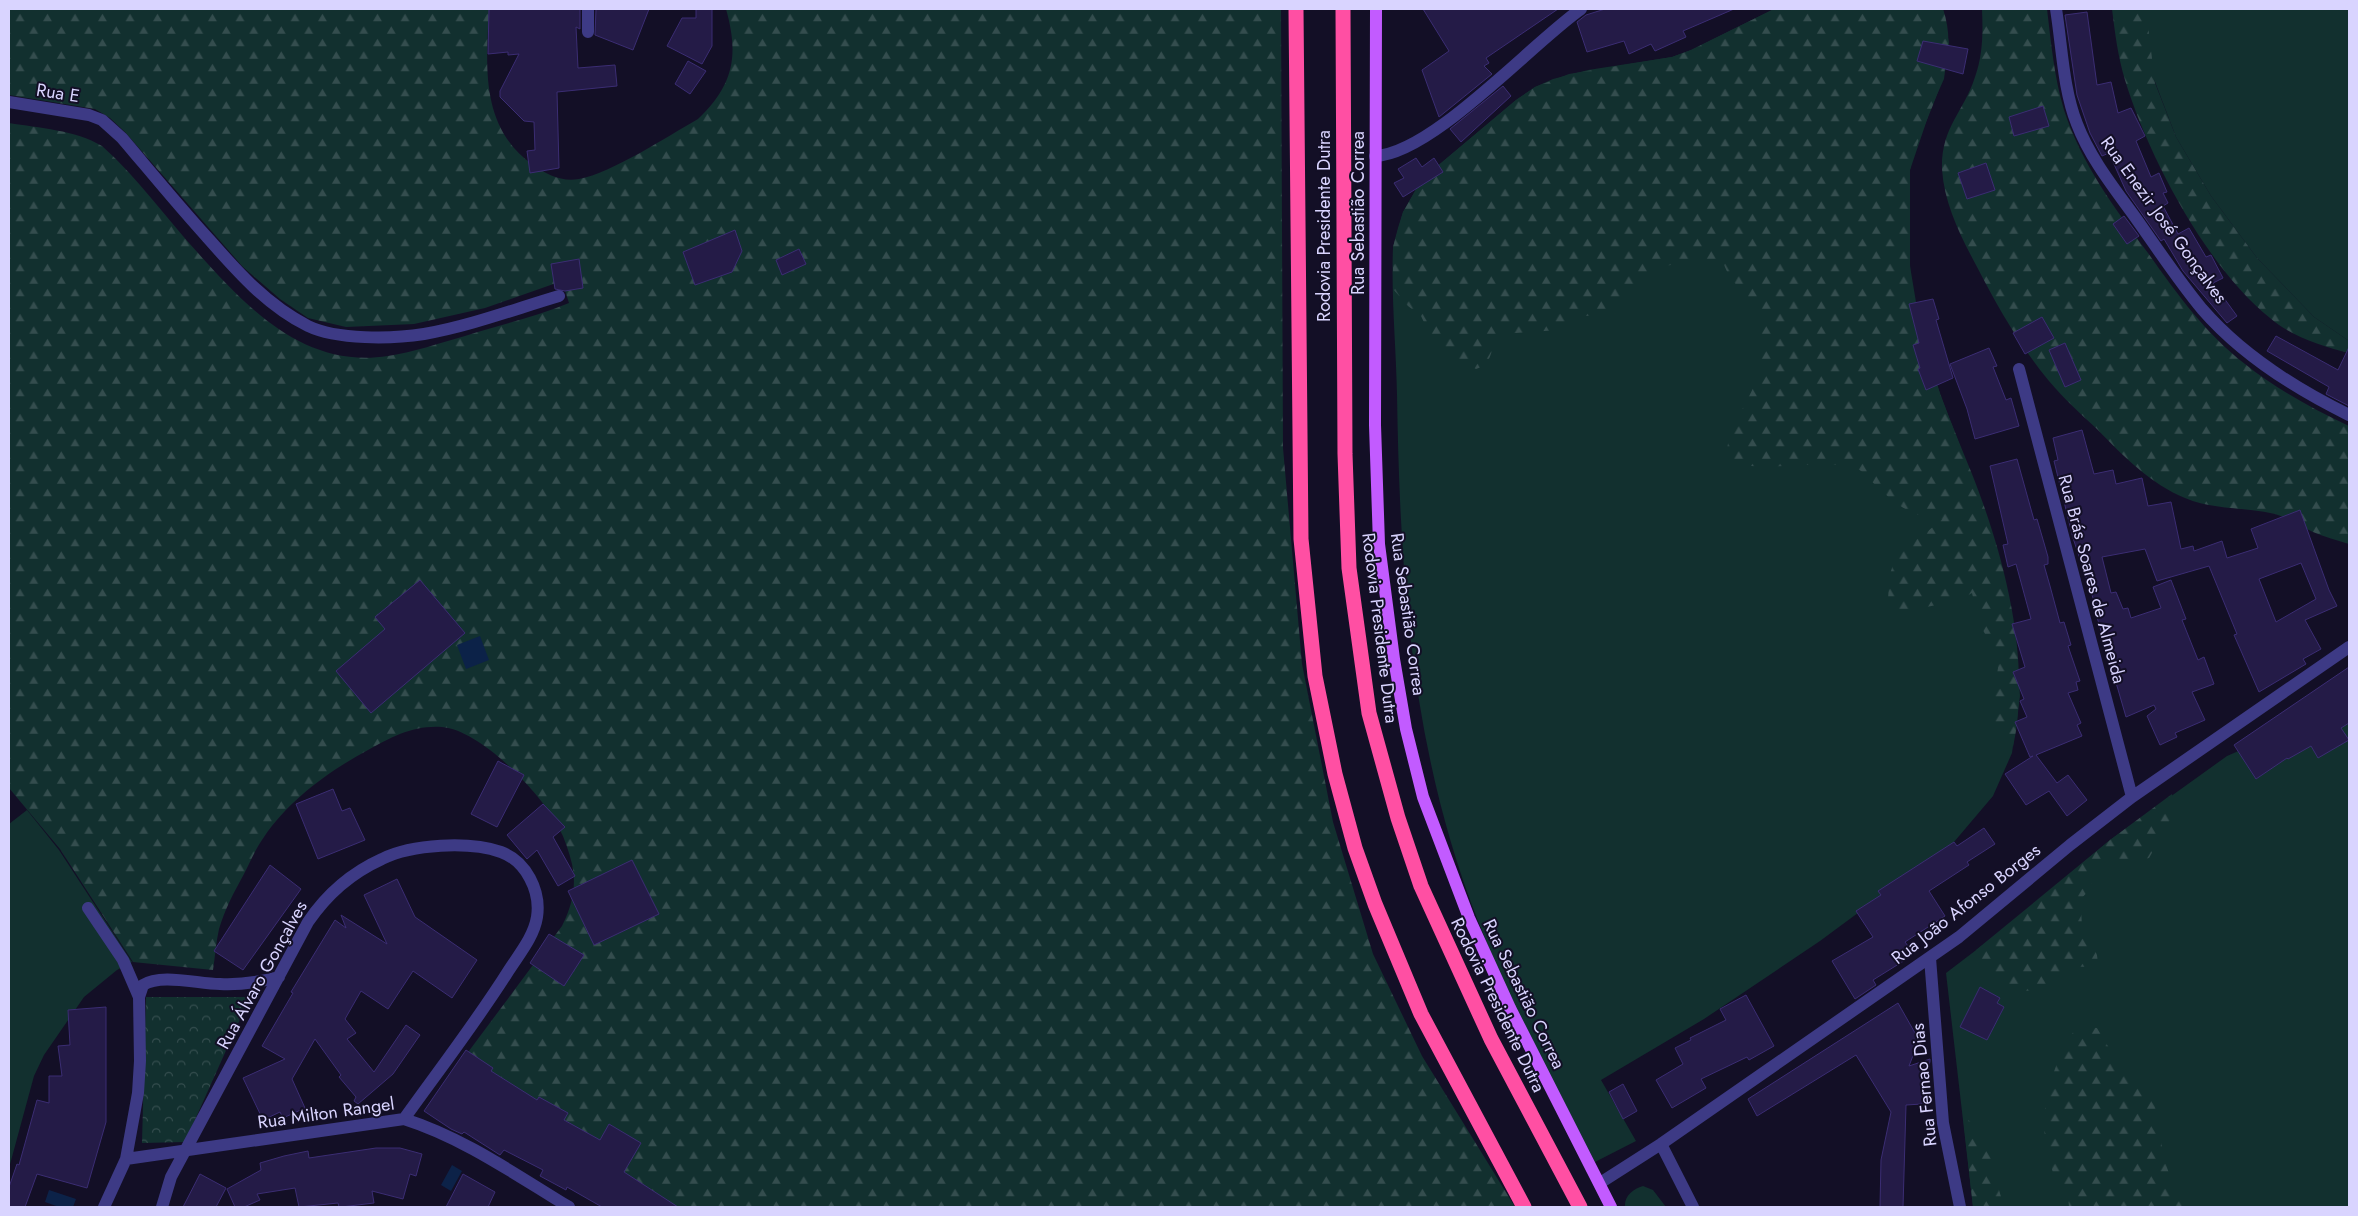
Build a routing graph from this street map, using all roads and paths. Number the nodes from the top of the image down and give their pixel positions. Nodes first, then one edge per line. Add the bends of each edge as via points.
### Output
1 (588, 9) edge
2 (1296, 9) edge
3 (1344, 9) edge
4 (1581, 9) edge
5 (2056, 9) edge
6 (1379, 10) edge
7 (588, 32) dead end
8 (9, 102) edge
9 (1374, 156) junction
10 (559, 296) dead end
11 (2019, 369) dead end
12 (2349, 415) edge
13 (2349, 647) edge
14 (2132, 797) junction
15 (88, 908) dead end
16 (1930, 958) junction
17 (279, 977) junction
18 (139, 997) junction
19 (404, 1119) junction
20 (1660, 1144) junction
21 (186, 1151) junction
22 (126, 1158) junction
23 (1600, 1183) junction
24 (104, 1207) edge
25 (162, 1207) edge
26 (569, 1207) edge
27 (1524, 1207) edge
28 (1580, 1207) edge
29 (1611, 1207) edge
30 (1693, 1207) edge
31 (1960, 1207) edge

1 - 7 street
2 - 27 highway, Rodovia Presidente Dutra via 1301,539 1317,686 1334,774 1375,904 1421,1014
3 - 28 highway, Rodovia Presidente Dutra via 1346,463 1350,568 1369,713 1398,818 1425,894 1490,1040
4 - 9 street via 1560,23 1452,118 1391,153
5 - 12 street, Rua Enezir José Gonçalves via 2077,124 2091,153 2156,247 2203,310 2247,351 2310,394
6 - 9 main road, Rua Sebastião Correa
8 - 10 street, Rua E via 102,120 122,138 246,282 308,326 352,336 424,334
9 - 23 main road, Rua Sebastião Correa via 1379,544 1406,729 1423,797 1469,918 1514,1017
11 - 14 street, Rua Brás Soares de Almeida
13 - 14 street, Rua João Afonso Borges
14 - 16 street, Rua João Afonso Borges
15 - 18 street via 124,960
16 - 20 street, Rua João Afonso Borges
16 - 31 street, Rua Fernao Dias via 1943,1123
17 - 18 street via 245,984 155,979 143,985
17 - 19 street, Rua Álvaro Gonçalves via 320,905 347,879 383,858 425,848 464,846 500,852 523,867 533,885 538,905 529,939
17 - 21 street, Rua Álvaro Gonçalves
18 - 22 street via 138,1093
19 - 21 street, Rua Milton Rangel
19 - 26 street, Rua Milton Rangel via 462,1143
20 - 23 street, Rua João Afonso Borges
20 - 30 street
21 - 22 street, Rua Milton Rangel
21 - 25 street, Rua Álvaro Gonçalves via 171,1177
22 - 24 street
23 - 29 main road, Rua Sebastião Correa

